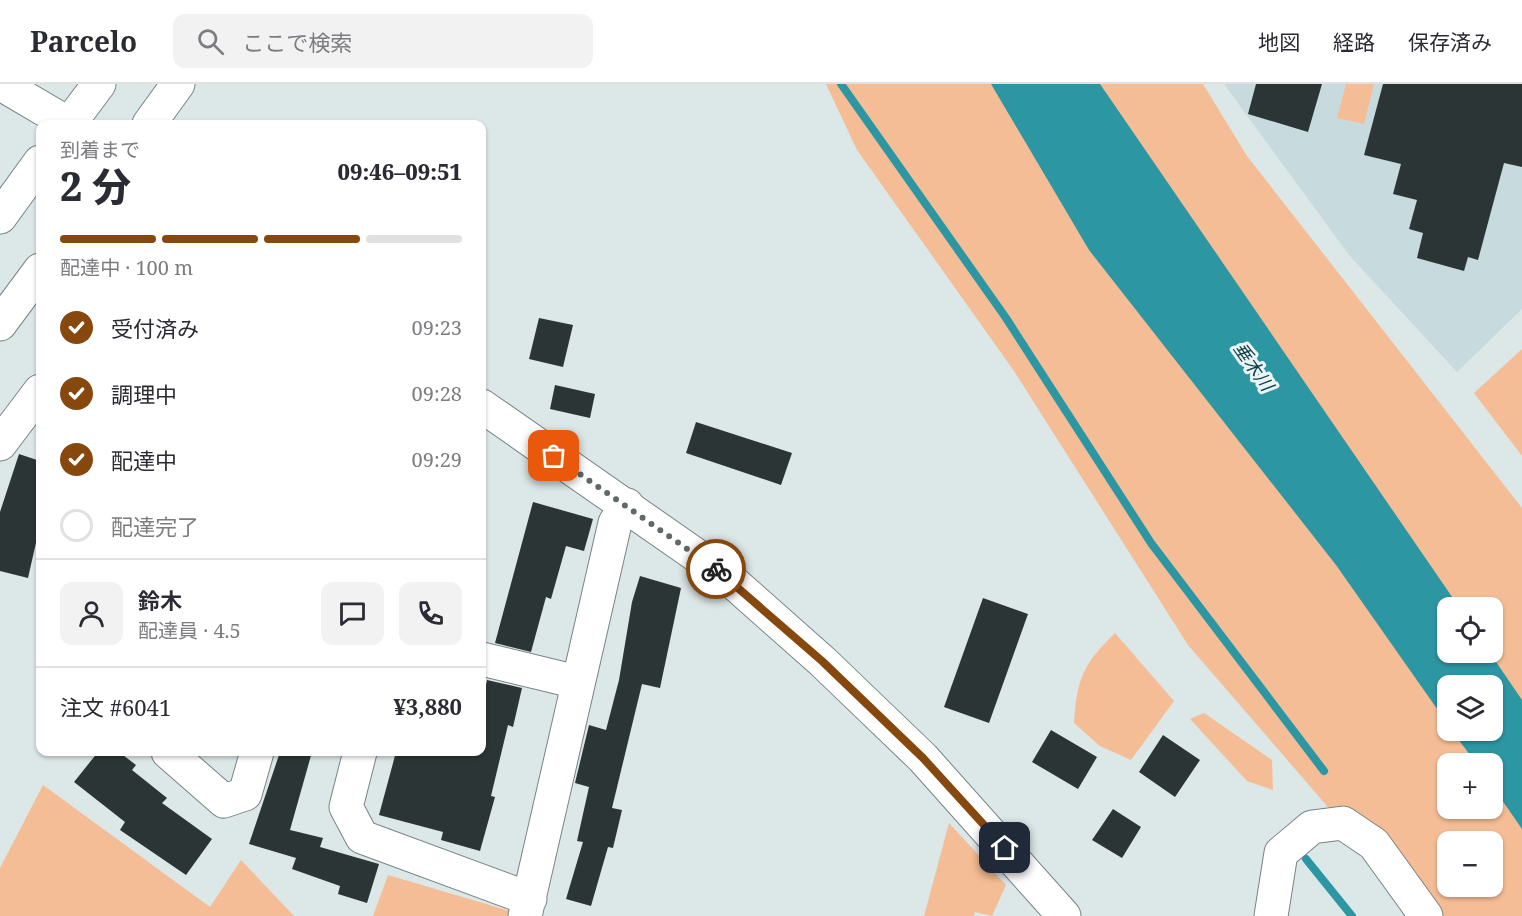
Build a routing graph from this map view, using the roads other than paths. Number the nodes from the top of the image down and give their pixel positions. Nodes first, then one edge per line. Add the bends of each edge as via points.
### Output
1 (1, 84) edge
2 (99, 84) edge
3 (178, 84) edge
4 (62, 120) edge
5 (72, 120) edge
6 (152, 120) edge
7 (36, 168) edge
8 (0, 217) edge
9 (36, 275) edge
10 (0, 324) edge
11 (36, 396) edge
12 (486, 409) edge
13 (0, 444) edge
14 (627, 505) junction
15 (486, 659) edge
16 (577, 682) junction
17 (173, 756) edge
18 (256, 756) edge
19 (359, 756) edge
20 (527, 908) edge
21 (1064, 916) edge
22 (1271, 916) edge
23 (1426, 916) edge

1 - 4 main road
2 - 5 main road
3 - 6 main road
7 - 8 main road
9 - 10 main road
11 - 13 main road
12 - 14 main road
14 - 16 main road via 615,524
14 - 21 main road via 726,576 822,661 923,758
15 - 16 main road
16 - 20 main road
17 - 18 main road via 224,801 245,794
19 - 20 main road via 346,807 362,837
22 - 23 main road via 1281,853 1312,827 1343,824 1374,844

